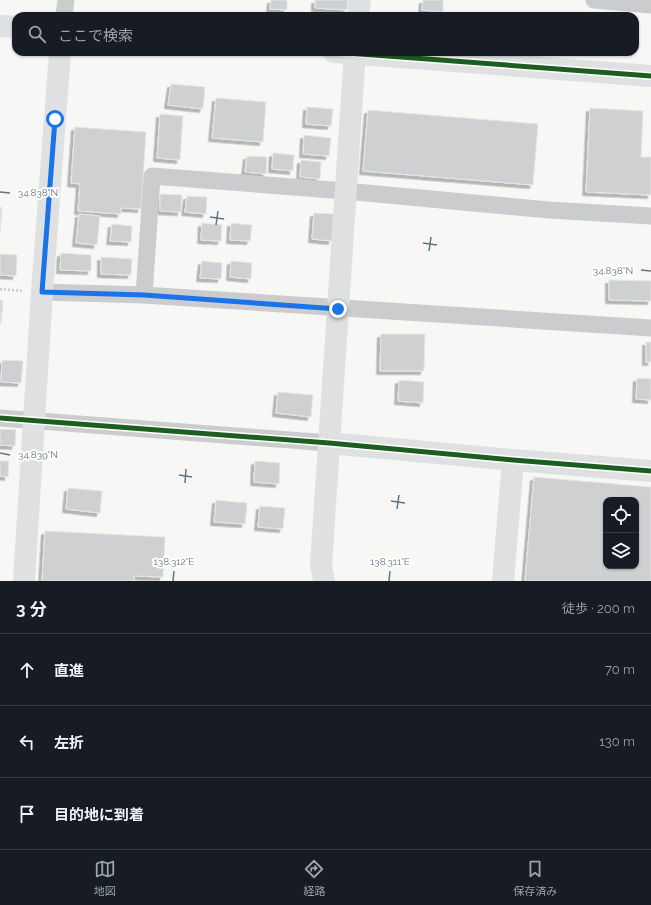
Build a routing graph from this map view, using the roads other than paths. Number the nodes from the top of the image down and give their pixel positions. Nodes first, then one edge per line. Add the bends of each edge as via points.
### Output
1 (66, 0) edge
2 (360, 0) edge
3 (594, 0) edge
4 (651, 5) edge
5 (64, 12) edge
6 (358, 12) edge
7 (0, 26) edge
8 (12, 27) edge
9 (60, 56) edge
10 (348, 56) edge
11 (388, 56) edge
12 (651, 76) edge
13 (345, 192) junction
14 (651, 216) edge
15 (42, 292) junction
16 (144, 295) junction
17 (338, 309) junction
18 (651, 328) edge
19 (0, 418) edge
20 (35, 421) junction
21 (329, 443) junction
22 (513, 460) junction
23 (651, 471) edge
24 (24, 581) edge
25 (324, 581) edge
26 (503, 581) edge

1 - 5 street
2 - 6 street
3 - 4 street
7 - 8 street
9 - 15 street
10 - 13 street
11 - 12 street
13 - 14 street
13 - 16 street via 152,176
13 - 17 street
15 - 16 street
15 - 20 street
16 - 17 street
17 - 18 street
17 - 21 street
19 - 20 street
20 - 21 street
20 - 24 street
21 - 22 street
21 - 25 street via 321,565
22 - 23 street
22 - 26 street

